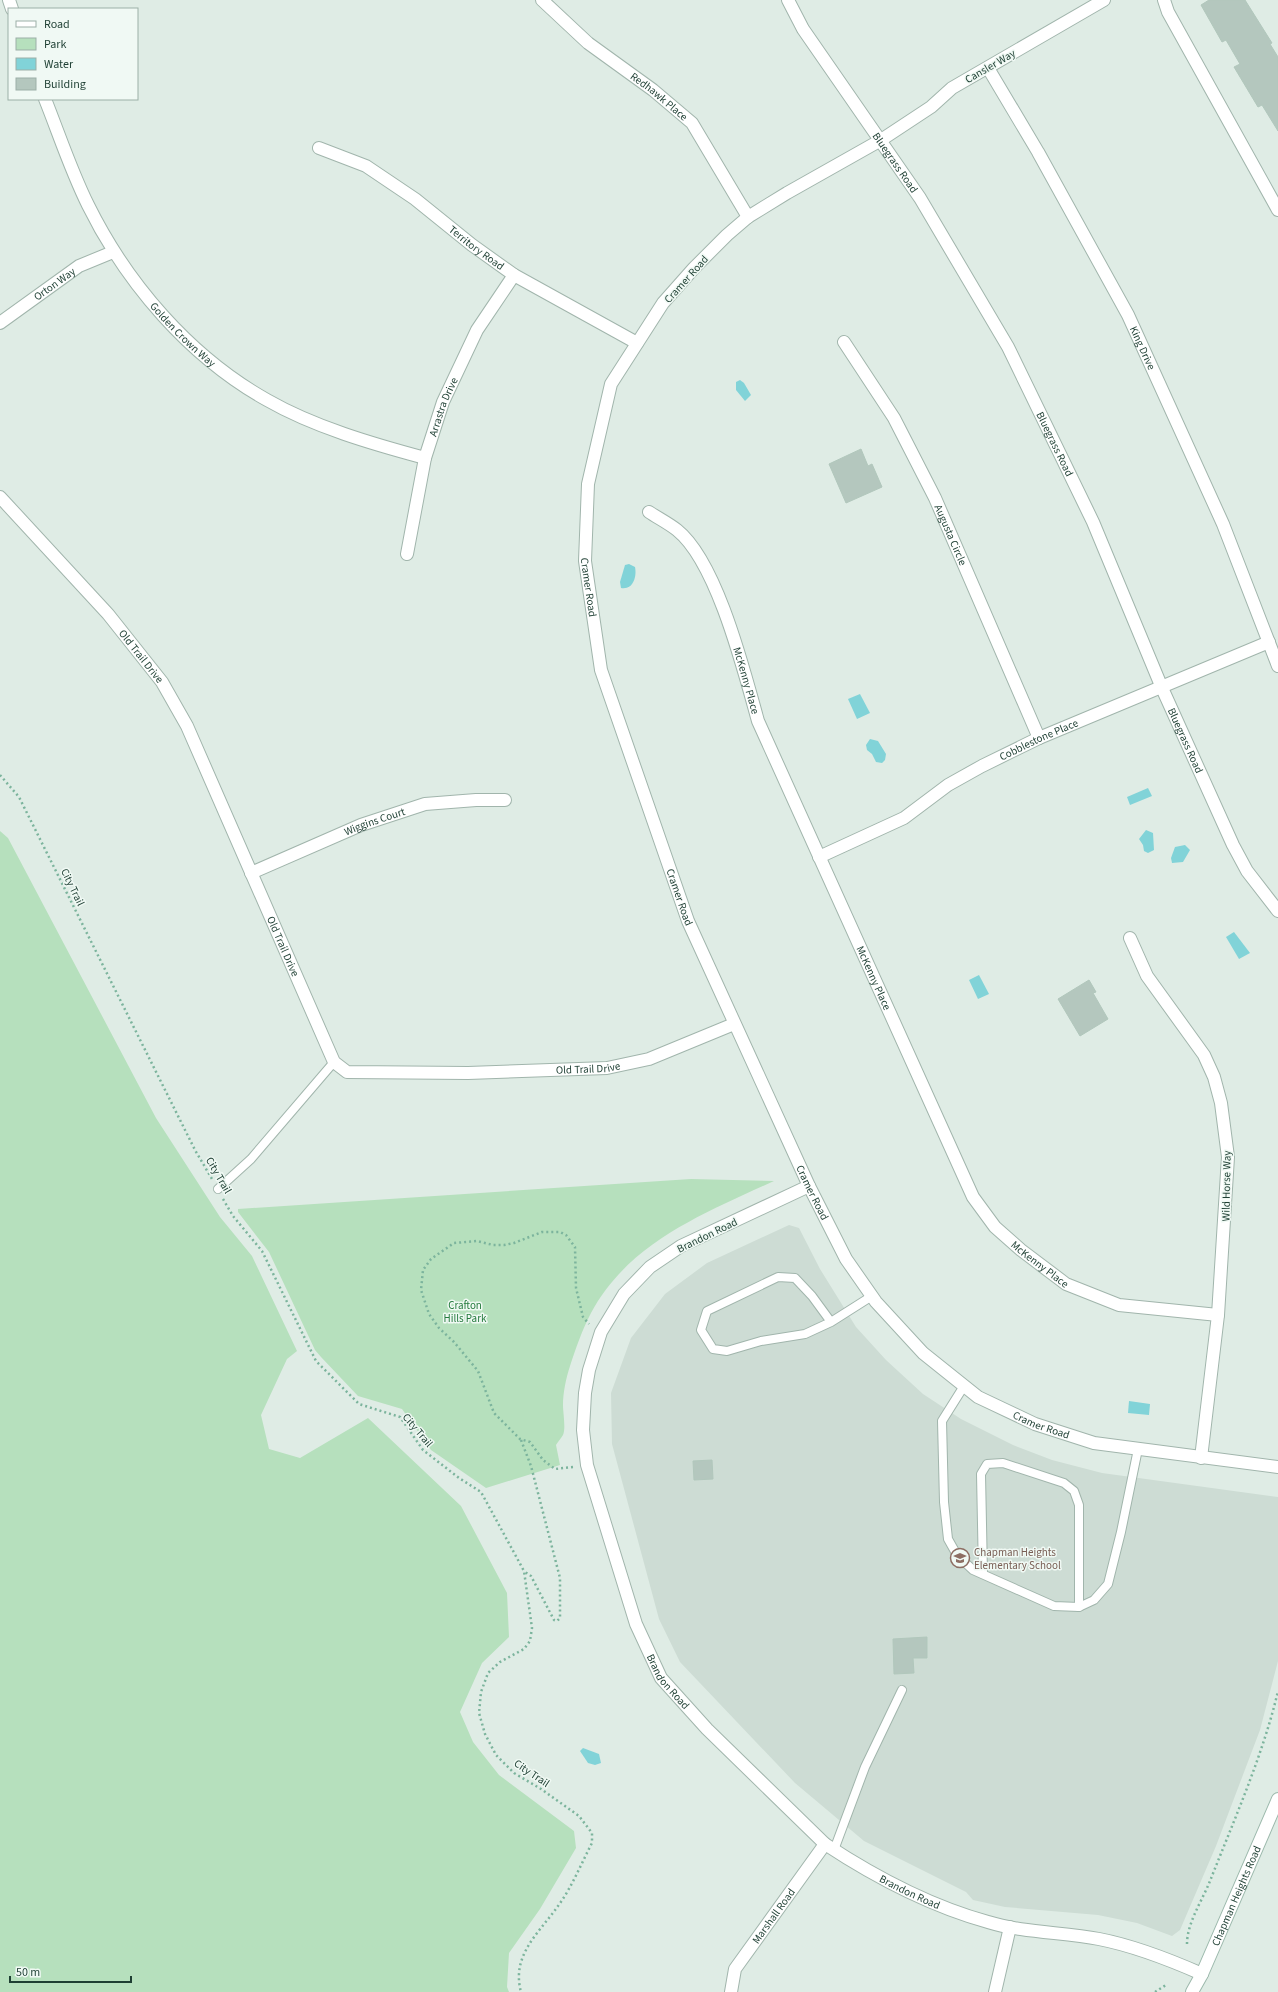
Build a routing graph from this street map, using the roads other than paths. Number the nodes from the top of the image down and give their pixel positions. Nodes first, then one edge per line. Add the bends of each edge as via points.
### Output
1 (542, 0) edge
2 (788, 0) edge
3 (1104, 0) edge
4 (1164, 0) edge
5 (988, 68) junction
6 (45, 100) edge
7 (881, 140) junction
8 (319, 148) dead end
9 (1278, 210) edge
10 (748, 217) junction
11 (113, 252) junction
12 (514, 274) junction
13 (0, 323) edge
14 (844, 342) dead end
15 (637, 343) junction
16 (425, 458) junction
17 (0, 497) edge
18 (649, 512) dead end
19 (407, 554) dead end
20 (1269, 642) junction
21 (1278, 666) edge
22 (1162, 688) junction
23 (1039, 738) junction
24 (505, 800) dead end
25 (819, 858) junction
26 (251, 873) junction
27 (1278, 911) edge
28 (1130, 938) dead end
29 (734, 1024) junction
30 (334, 1062) junction
31 (809, 1186) junction
32 (218, 1190) road end
33 (872, 1296) junction
34 (1218, 1315) junction
35 (831, 1322) junction
36 (964, 1386) junction
37 (1138, 1448) junction
38 (1201, 1458) junction
39 (1278, 1467) edge
40 (983, 1574) junction
41 (1079, 1606) junction
42 (902, 1690) dead end
43 (1278, 1799) edge
44 (830, 1847) junction
45 (1010, 1927) junction
46 (1202, 1974) junction
47 (731, 1992) edge
48 (995, 1992) edge
49 (1192, 1992) edge

1 - 10 street, Redhawk Place via 588,43 653,90 692,123
2 - 7 street, Bluegrass Road via 803,29
3 - 5 street, Cansler Way
4 - 9 street via 1168,12
5 - 7 street, Cansler Way via 952,88 932,107
5 - 20 street, King Drive via 1038,152 1128,315 1223,524
6 - 11 street, Golden Crown Way via 87,204
7 - 10 street, Cramer Road
7 - 22 street, Bluegrass Road via 920,198 1008,347 1093,522
8 - 12 street, Territory Road via 366,166 415,199 472,245
10 - 15 street, Cramer Road via 694,268 663,303
11 - 13 street, Orton Way via 79,266
11 - 16 street, Golden Crown Way via 162,315 212,363 267,400 307,419
12 - 15 street, Territory Road
12 - 16 street, Arrastra Drive via 477,330 443,402
14 - 23 street, Augusta Circle via 894,418 935,498
15 - 29 street, Cramer Road via 611,384 588,484 585,561 601,670 688,921
16 - 19 street, Arrastra Drive
17 - 26 street, Old Trail Drive via 108,614 162,682 187,726
18 - 25 street, McKenny Place via 678,530 695,551 714,586 741,662 758,721
20 - 21 street, King Drive
20 - 22 street, Cobblestone Place
22 - 23 street, Cobblestone Place
22 - 27 street, Bluegrass Road via 1233,845 1247,871
23 - 25 street, Cobblestone Place via 948,785 904,818
24 - 26 street, Wiggins Court via 425,804 361,826
25 - 34 street, McKenny Place via 973,1197 995,1227 1021,1250 1073,1287 1119,1305
26 - 30 street, Old Trail Drive
28 - 34 street, Wild Horse Way via 1147,976 1204,1055 1214,1077 1221,1103 1228,1157
29 - 30 street, Old Trail Drive via 649,1059 607,1068 468,1074 361,1073 347,1072
29 - 31 street, Cramer Road
30 - 32 lane via 251,1159
31 - 33 street, Cramer Road via 846,1259
31 - 44 street, Brandon Road via 682,1246 650,1267 624,1294 601,1332 589,1370 584,1393 583,1430 587,1465 636,1624 661,1678 707,1729
33 - 35 lane
33 - 36 street, Cramer Road via 923,1353
34 - 38 street, Wild Horse Way
35 - 35 lane via 795,1278 778,1277 707,1311 701,1330 713,1348 727,1351 761,1341 805,1334
36 - 37 street, Cramer Road via 978,1396 1035,1424 1094,1443
36 - 40 lane via 942,1421 946,1524 948,1539 957,1555 973,1570
37 - 38 street, Cramer Road
37 - 41 lane via 1108,1584 1094,1600
38 - 39 street, Cramer Road
40 - 41 lane via 1054,1606
40 - 41 lane via 980,1474 987,1464 1003,1463 1064,1482 1074,1491 1079,1505
42 - 44 lane
43 - 46 street, Chapman Heights Road
44 - 45 street, Brandon Road via 905,1891 988,1923
44 - 47 street, Marshall Road via 735,1969
45 - 46 street, Brandon Road via 1098,1939 1137,1948
45 - 48 street
46 - 49 street, Chapman Heights Road

